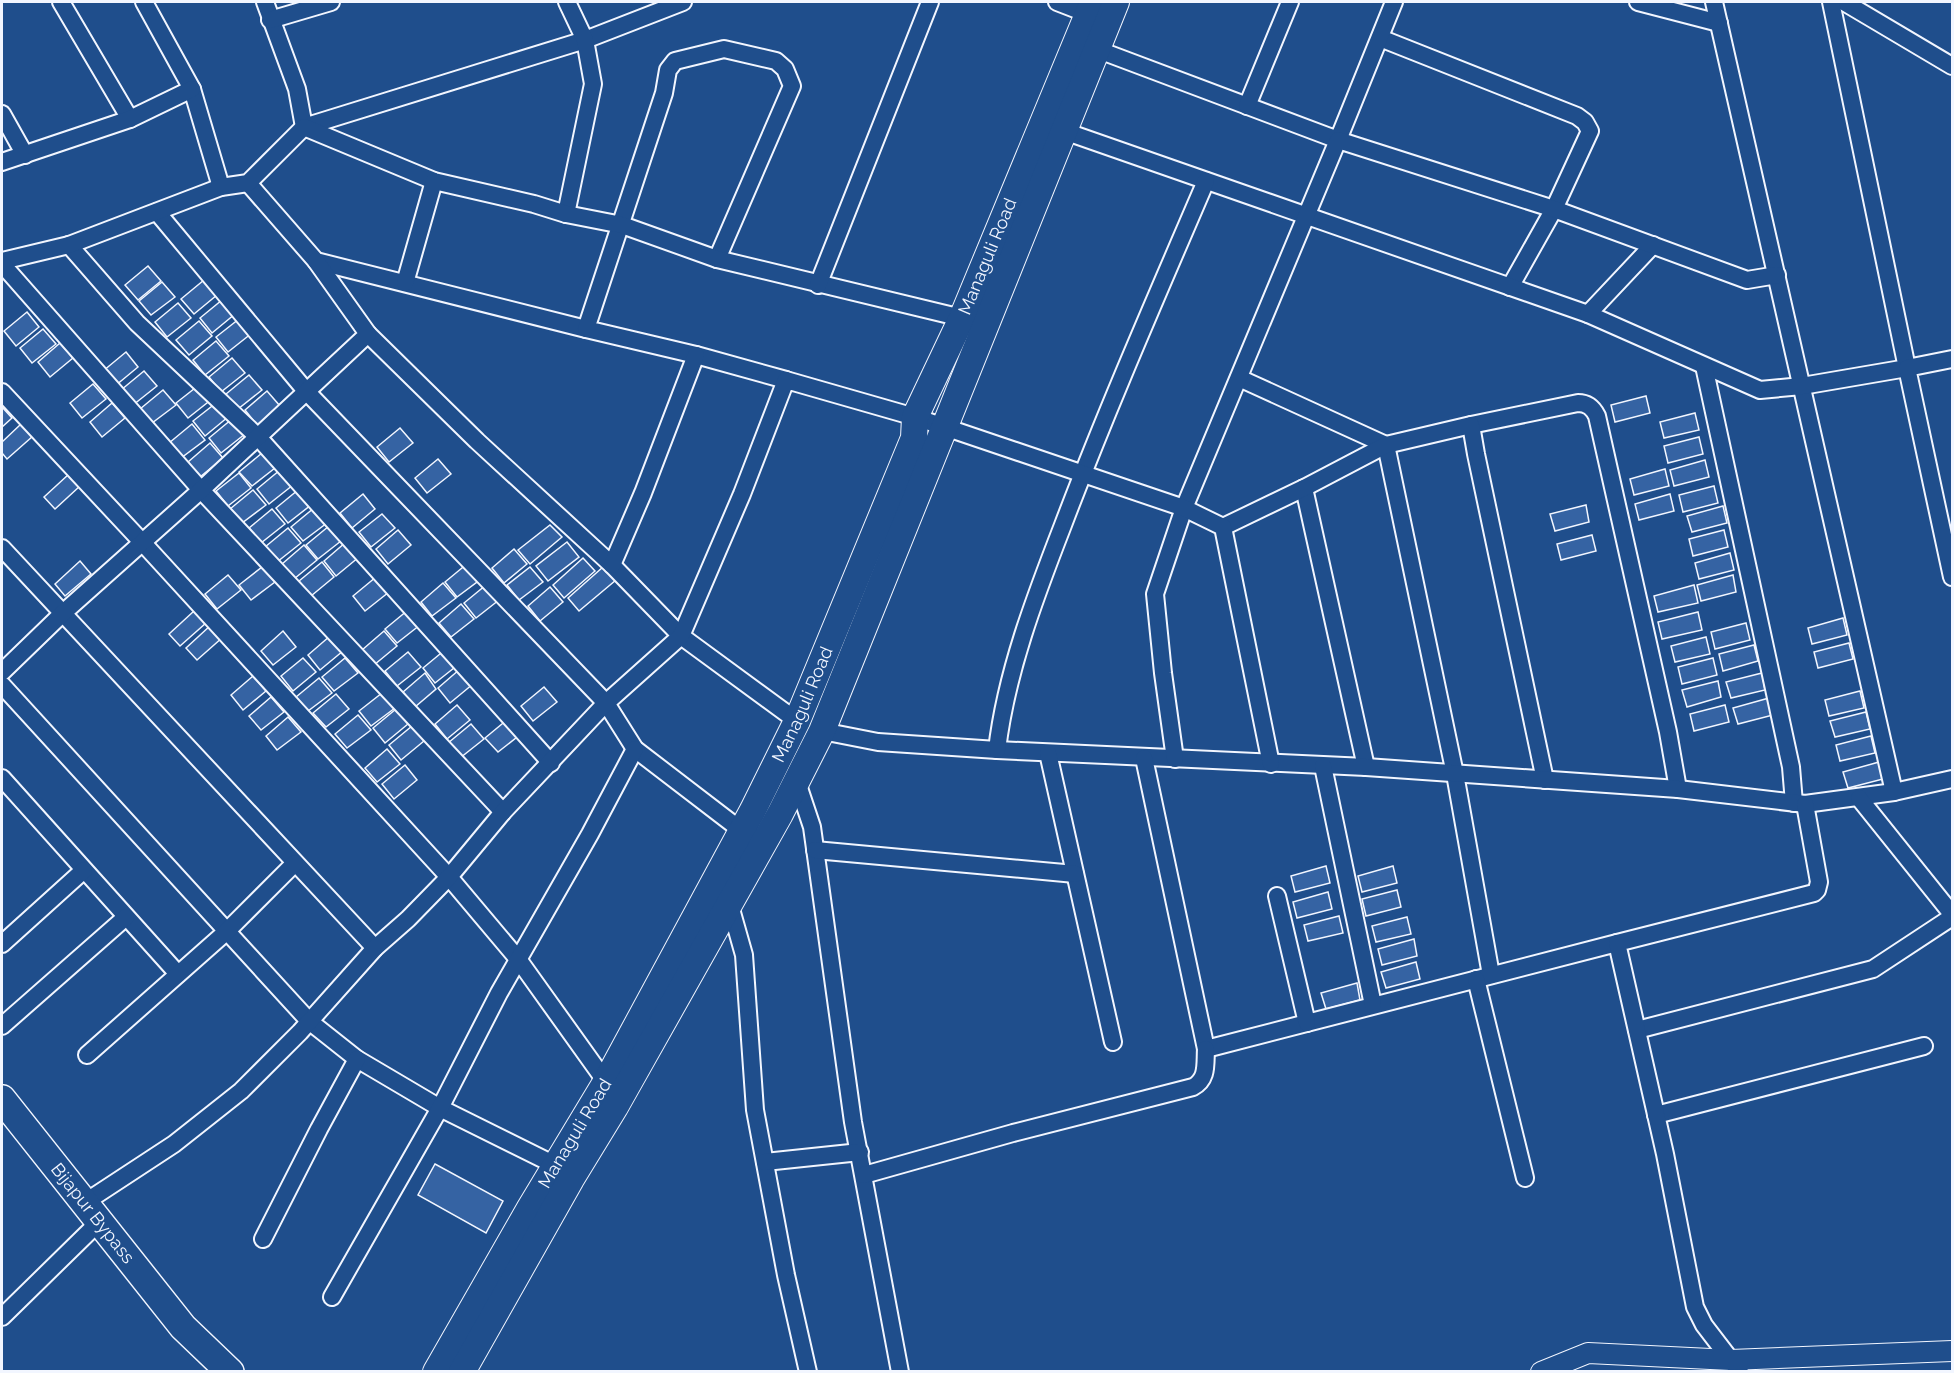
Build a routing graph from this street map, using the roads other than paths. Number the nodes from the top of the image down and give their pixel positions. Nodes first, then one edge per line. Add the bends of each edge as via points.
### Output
1 (61, 2) edge
2 (144, 2) edge
3 (265, 2) edge
4 (331, 2) edge
5 (567, 2) edge
6 (683, 2) edge
7 (930, 2) edge
8 (1057, 2) edge
9 (1116, 2) edge
10 (1394, 2) edge
11 (1638, 2) edge
12 (1714, 2) edge
13 (1831, 2) edge
14 (1844, 2) edge
15 (1286, 3) edge
16 (1090, 8) edge
17 (270, 20) junction
18 (1719, 23) junction
19 (1380, 38) junction
20 (585, 40) junction
21 (1096, 49) junction
22 (1953, 66) edge
23 (192, 89) junction
24 (1247, 106) junction
25 (2, 114) edge
26 (130, 119) junction
27 (304, 128) junction
28 (1064, 131) junction
29 (1338, 140) junction
30 (24, 155) junction
31 (2, 162) edge
32 (434, 181) junction
33 (1206, 181) junction
34 (248, 183) junction
35 (221, 187) junction
36 (1554, 209) junction
37 (157, 212) junction
38 (566, 214) junction
39 (1306, 216) junction
40 (622, 225) junction
41 (1653, 245) junction
42 (69, 246) junction
43 (717, 259) junction
44 (316, 261) junction
45 (2, 263) edge
46 (1777, 275) junction
47 (405, 283) junction
48 (818, 285) junction
49 (1510, 287) junction
50 (1588, 314) junction
51 (962, 318) junction
52 (586, 329) junction
53 (368, 334) junction
54 (696, 355) junction
55 (1953, 359) edge
56 (1704, 366) junction
57 (1907, 368) junction
58 (1239, 378) junction
59 (786, 380) junction
60 (1802, 386) junction
61 (306, 391) junction
62 (2, 392) edge
63 (915, 417) junction
64 (1472, 425) junction
65 (944, 426) junction
66 (258, 437) junction
67 (1386, 445) junction
68 (1082, 474) junction
69 (1304, 488) junction
70 (201, 490) junction
71 (1184, 508) junction
72 (1223, 527) junction
73 (142, 542) junction
74 (2, 548) edge
75 (612, 565) junction
76 (1953, 577) edge
77 (63, 613) junction
78 (681, 636) junction
79 (2, 672) edge
80 (2, 685) edge
81 (606, 703) junction
82 (797, 721) junction
83 (822, 731) junction
84 (635, 749) junction
85 (997, 750) junction
86 (1048, 753) junction
87 (1144, 758) junction
88 (1174, 759) junction
89 (551, 763) junction
90 (1271, 764) junction
91 (1323, 766) junction
92 (1366, 767) junction
93 (1455, 774) junction
94 (2, 778) edge
95 (1953, 779) edge
96 (1545, 780) junction
97 (797, 782) junction
98 (1678, 789) junction
99 (1894, 792) junction
100 (1858, 798) junction
101 (1800, 804) junction
102 (503, 812) junction
103 (742, 831) junction
104 (815, 850) junction
105 (295, 863) junction
106 (84, 870) junction
107 (1075, 874) junction
108 (449, 877) junction
109 (1277, 896) dead end
110 (729, 902) junction
111 (1953, 916) edge
112 (126, 917) junction
113 (226, 932) junction
114 (1617, 943) junction
115 (2, 944) edge
116 (375, 948) junction
117 (518, 959) junction
118 (178, 974) junction
119 (1484, 977) junction
120 (1373, 1005) junction
121 (309, 1021) junction
122 (1307, 1023) junction
123 (2, 1026) edge
124 (1637, 1030) junction
125 (1113, 1042) dead end
126 (1923, 1046) dead end
127 (1206, 1049) junction
128 (87, 1055) dead end
129 (357, 1059) junction
130 (606, 1082) junction
131 (2, 1099) edge
132 (440, 1108) junction
133 (1656, 1115) junction
134 (860, 1152) junction
135 (765, 1162) junction
136 (565, 1170) junction
137 (864, 1175) junction
138 (1525, 1178) dead end
139 (92, 1212) junction
140 (263, 1239) dead end
141 (332, 1297) dead end
142 (2, 1317) edge
143 (183, 1327) junction
144 (1953, 1351) edge
145 (1736, 1366) edge
146 (206, 1371) edge
147 (230, 1371) edge
148 (436, 1371) edge
149 (462, 1371) edge
150 (808, 1371) edge
151 (900, 1371) edge
152 (1541, 1371) edge

1 - 26 street
2 - 23 street
3 - 17 street
4 - 17 street
5 - 20 street
6 - 20 street
7 - 48 street
8 - 16 street
9 - 21 main road, Managuli Road
10 - 19 street
11 - 18 street
12 - 18 street
13 - 57 street
14 - 22 street
15 - 24 street
16 - 51 main road, Managuli Road
17 - 27 street via 297,89
18 - 46 street
19 - 29 street
19 - 36 street via 1585,122 1590,131
20 - 27 street
20 - 38 street via 593,84
21 - 24 street
21 - 28 main road, Managuli Road
23 - 26 street
23 - 35 street
24 - 29 street
25 - 30 street
26 - 30 street
27 - 32 street
27 - 34 street
28 - 33 street
28 - 65 main road, Managuli Road
29 - 36 street
29 - 39 street
30 - 31 street
32 - 38 street
32 - 47 street
33 - 39 street
33 - 68 street
34 - 35 street
34 - 44 street
35 - 37 street
36 - 41 street
36 - 49 street
37 - 42 street
37 - 61 street
38 - 40 street
39 - 49 street
39 - 58 street
40 - 43 street
40 - 43 street via 671,65 679,59 724,49 776,61 785,69 792,87
40 - 52 street
41 - 46 street via 1747,280
41 - 50 street
42 - 45 street
42 - 66 street via 137,322
43 - 48 street
44 - 47 street
44 - 53 street
45 - 70 street
46 - 60 street
47 - 52 street
48 - 51 street
49 - 50 street
50 - 56 street
51 - 63 main road, Managuli Road
52 - 54 street
53 - 61 street
53 - 75 street
54 - 59 street
54 - 75 street
55 - 57 street
56 - 60 street via 1760,390
56 - 101 street
57 - 60 street
57 - 76 street
58 - 67 street
58 - 71 street
59 - 63 street
59 - 78 street
60 - 99 street
61 - 66 street
61 - 81 street
62 - 73 street
63 - 65 street
63 - 82 main road, Managuli Road via 914,438
64 - 67 street
64 - 96 street
64 - 98 street via 1578,403 1593,409 1597,416
65 - 68 street
65 - 83 main road, Managuli Road
66 - 70 street
66 - 89 street
67 - 69 street
67 - 93 street
68 - 71 street
68 - 85 street via 1036,595 1001,713
69 - 72 street
69 - 92 street
70 - 73 street
70 - 102 street
71 - 72 street
71 - 88 street via 1155,594
72 - 90 street
73 - 77 street
73 - 108 street
74 - 77 street
75 - 78 street
77 - 79 street
77 - 105 street
78 - 81 street
78 - 82 street
80 - 113 street
81 - 84 street
81 - 89 street
82 - 103 main road, Managuli Road
83 - 85 street via 878,742
83 - 97 main road, Managuli Road
84 - 103 street
84 - 117 street
85 - 86 street
86 - 87 street
86 - 107 street
87 - 88 street
87 - 127 street
88 - 90 street
89 - 102 street
90 - 91 street
91 - 92 street
91 - 120 street
92 - 93 street
93 - 96 street
93 - 119 street
94 - 106 street
95 - 99 street
96 - 98 street
97 - 104 street
97 - 110 main road, Managuli Road
98 - 101 street
99 - 100 street
100 - 101 street
100 - 111 street
101 - 114 street via 1819,882 1817,890
102 - 108 street
103 - 130 main road, Managuli Road
104 - 107 street
104 - 134 street
105 - 113 street
105 - 116 street
106 - 112 street
106 - 115 street
107 - 125 street
108 - 116 street
108 - 117 street
109 - 122 street
110 - 135 street via 744,955 755,1110
110 - 136 main road, Managuli Road via 615,1107
111 - 124 street via 1873,969
112 - 118 street
112 - 123 street
113 - 118 street
113 - 121 street
114 - 119 street
114 - 124 street
116 - 121 street
117 - 130 street
117 - 132 street
118 - 128 street
119 - 120 street
119 - 138 street
120 - 122 street
121 - 129 street
121 - 139 street via 241,1091
122 - 127 street
124 - 133 street
126 - 133 street
127 - 137 street via 1205,1075 1193,1087
129 - 132 street
129 - 140 street
130 - 136 main road, Managuli Road
131 - 139 highway, Bijapur Bypass
132 - 136 street
132 - 141 street
133 - 145 street via 1695,1307
134 - 135 street
134 - 137 street
135 - 150 street
136 - 148 main road, Managuli Road
136 - 149 main road, Managuli Road
137 - 151 street
139 - 142 street
139 - 143 highway, Bijapur Bypass
143 - 146 highway, Bijapur Bypass
143 - 147 highway, Bijapur Bypass
144 - 145 street
145 - 152 street via 1588,1353

